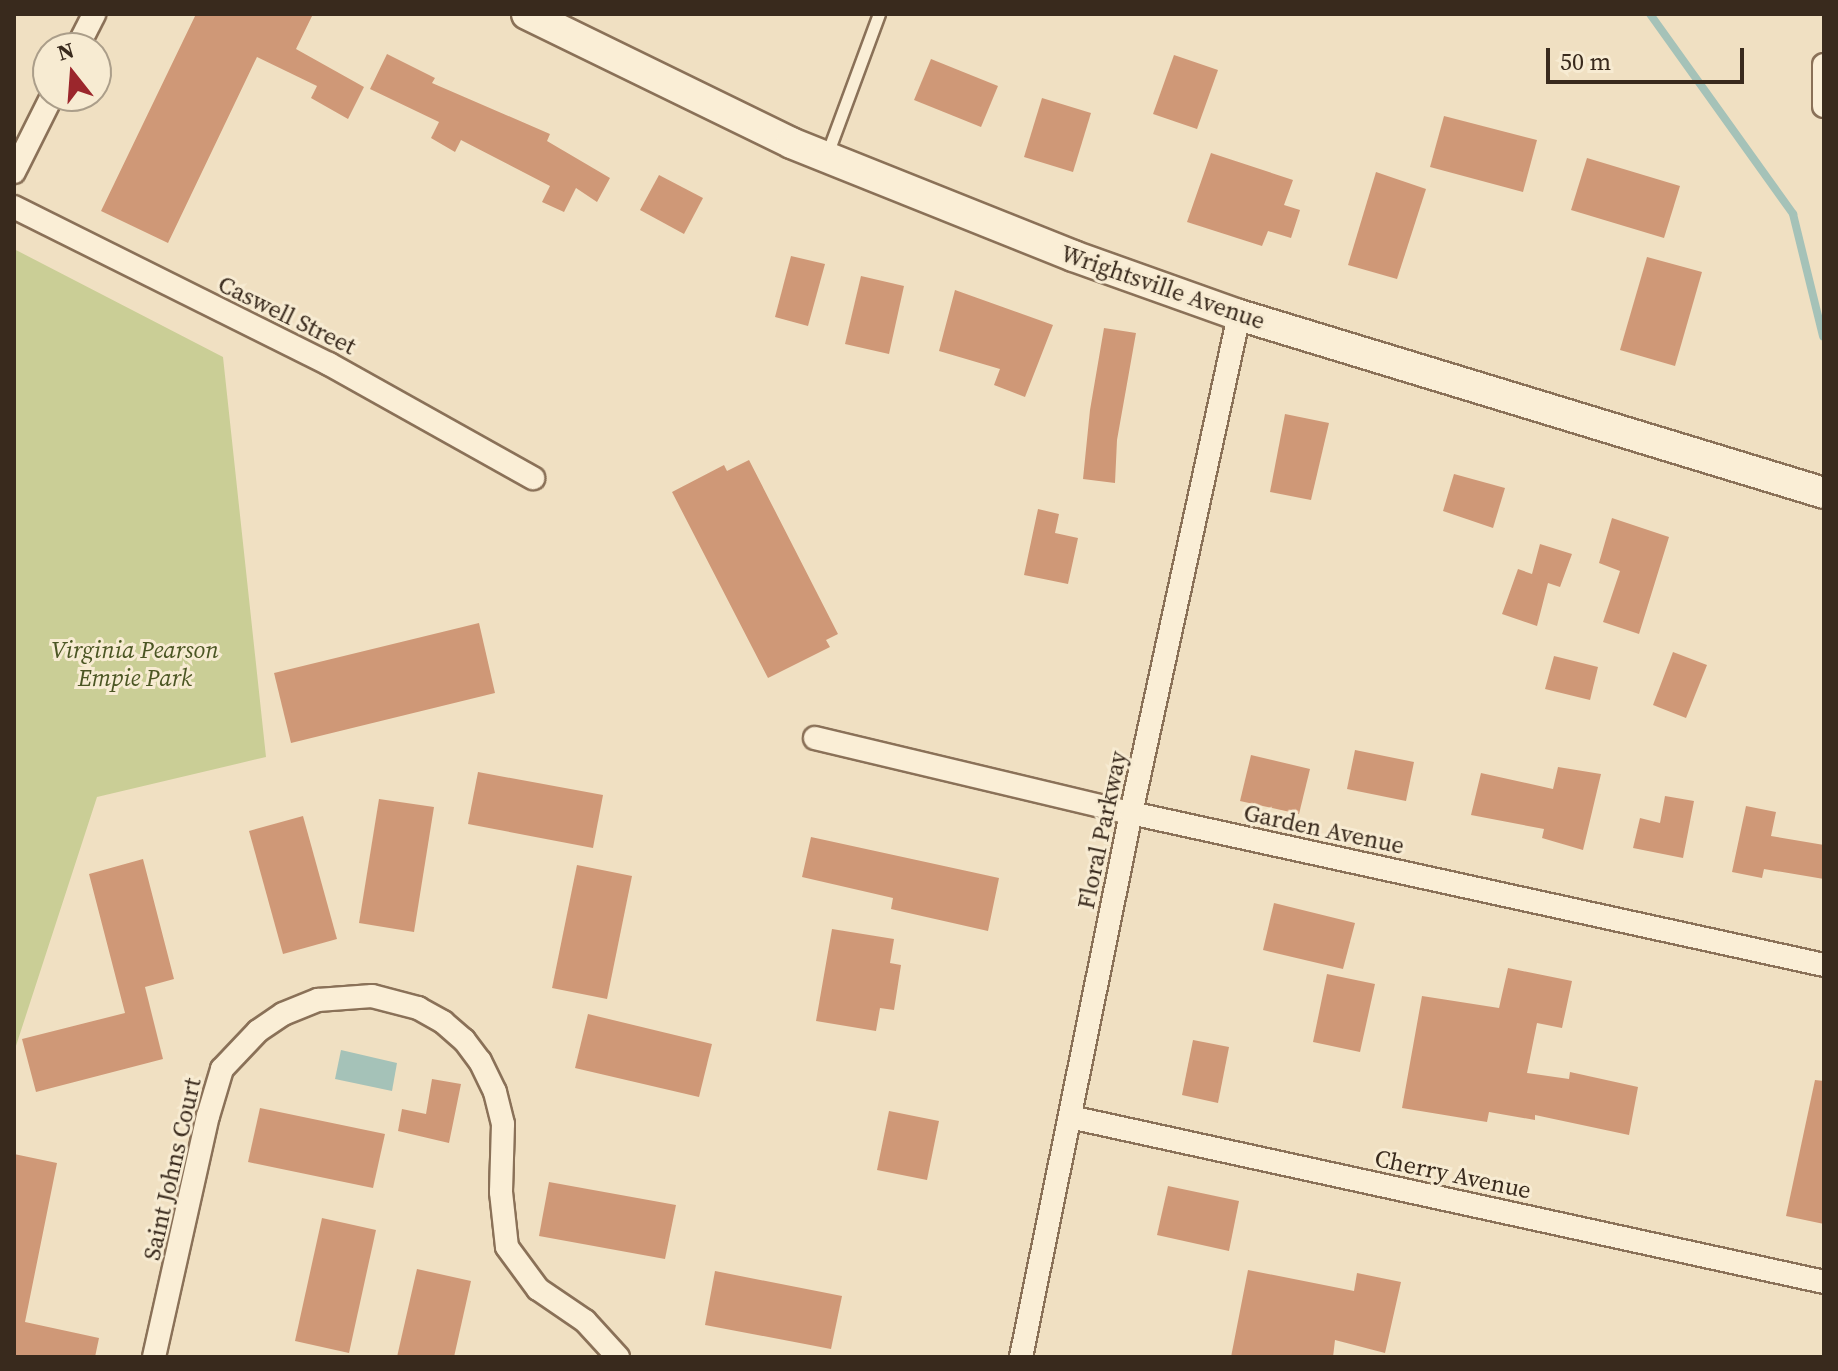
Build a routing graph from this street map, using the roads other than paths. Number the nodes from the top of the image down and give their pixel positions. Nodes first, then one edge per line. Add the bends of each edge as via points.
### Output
1 (94, 14) edge
2 (527, 14) edge
3 (879, 14) edge
4 (85, 32) edge
5 (1824, 65) edge
6 (1824, 106) edge
7 (44, 112) edge
8 (826, 158) junction
9 (14, 172) edge
10 (14, 207) edge
11 (1239, 315) junction
12 (533, 478) dead end
13 (1824, 493) edge
14 (815, 738) dead end
15 (1131, 813) junction
16 (1824, 965) edge
17 (1070, 1117) junction
18 (1824, 1282) edge
19 (154, 1357) edge
20 (618, 1357) edge
21 (1021, 1357) edge

1 - 4 street
2 - 8 street, Wrightsville Avenue
3 - 8 lane
5 - 6 street
7 - 9 street
8 - 11 street, Wrightsville Avenue
10 - 12 street, Caswell Street via 329,364
11 - 13 street, Wrightsville Avenue
11 - 15 street, Floral Parkway
14 - 15 street, Garden Avenue
15 - 16 street, Garden Avenue
15 - 17 street, Floral Parkway
17 - 18 street, Cherry Avenue
17 - 21 street, Floral Parkway
19 - 20 street, Saint Johns Court via 222,1069 258,1031 283,1014 318,1000 372,996 418,1008 443,1022 480,1061 503,1124 501,1192 507,1247 538,1289 585,1321

